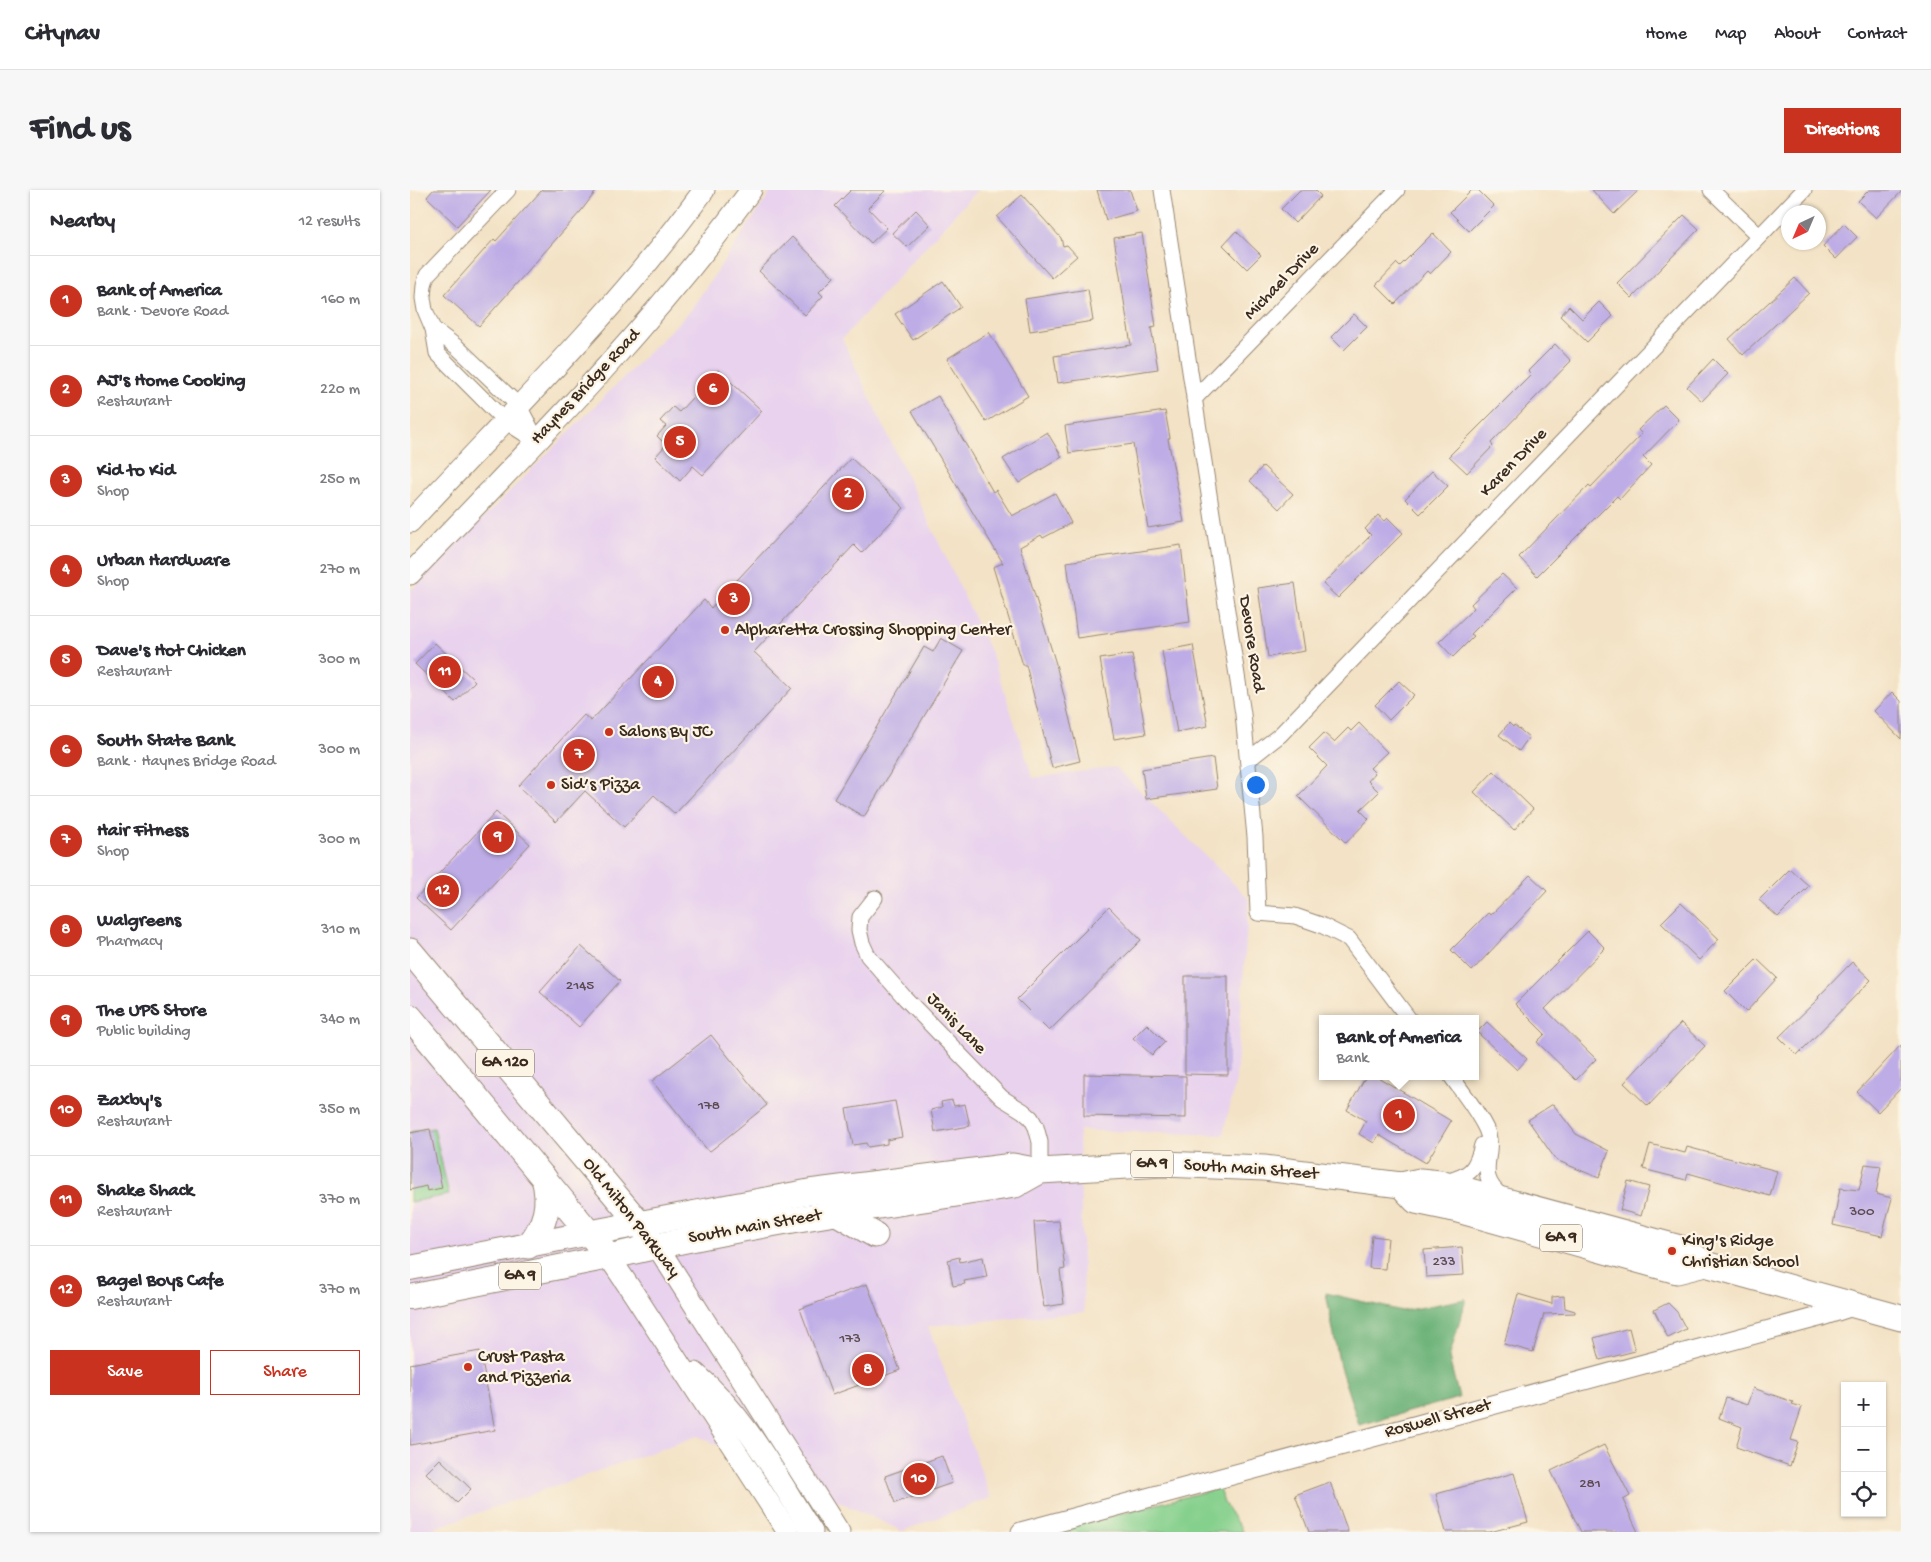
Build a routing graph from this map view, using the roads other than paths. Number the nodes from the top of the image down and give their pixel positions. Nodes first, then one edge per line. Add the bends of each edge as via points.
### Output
1 (508, 190) edge
2 (704, 190) edge
3 (751, 190) edge
4 (1162, 190) edge
5 (1397, 190) edge
6 (1712, 190) edge
7 (1804, 190) edge
8 (1759, 236) junction
9 (433, 329) junction
10 (1194, 399) junction
11 (512, 413) junction
12 (536, 441) junction
13 (410, 522) edge
14 (410, 574) edge
15 (1248, 760) junction
16 (875, 898) dead end
17 (410, 951) edge
18 (1406, 1015) edge
19 (410, 1017) edge
20 (1454, 1080) edge
21 (1487, 1129) junction
22 (1040, 1171) junction
23 (544, 1178) junction
24 (1440, 1183) junction
25 (1401, 1185) junction
26 (1508, 1201) junction
27 (836, 1212) junction
28 (639, 1223) junction
29 (590, 1233) junction
30 (875, 1235) dead end
31 (528, 1246) junction
32 (657, 1246) junction
33 (609, 1257) junction
34 (1706, 1264) junction
35 (410, 1268) edge
36 (410, 1296) edge
37 (1853, 1306) junction
38 (1901, 1318) edge
39 (680, 1364) junction
40 (788, 1532) edge
41 (812, 1532) edge
42 (839, 1532) edge
43 (1021, 1532) edge

1 - 9 street via 427,275 423,298
2 - 11 main road, Haynes Bridge Road via 630,283
3 - 12 main road, Haynes Bridge Road via 659,308
4 - 10 street, Devore Road
5 - 10 street, Michael Drive
6 - 8 street
7 - 8 street, Karen Drive
8 - 15 street, Karen Drive via 1280,735
9 - 11 street via 457,347
9 - 11 street via 437,352
10 - 15 street, Devore Road
11 - 12 street
11 - 13 main road, Haynes Bridge Road
12 - 14 main road, Haynes Bridge Road
15 - 18 street, Devore Road via 1258,913 1295,916 1349,939
16 - 22 street, Janis Lane via 860,917 859,930 868,956 1002,1098 1031,1118 1040,1142
17 - 28 highway, Old Milton Parkway / GA 120
19 - 23 highway, GA 120
20 - 21 street
21 - 24 street via 1475,1166 1462,1178
21 - 26 street via 1486,1172 1491,1185
22 - 25 highway, South Main Street / GA 9 via 1191,1165 1264,1168
22 - 27 highway, South Main Street / GA 9 via 1015,1185
22 - 28 highway, South Main Street / GA 9 via 1013,1166 896,1179
23 - 29 highway, GA 120
23 - 31 highway via 547,1195 545,1218
24 - 25 highway, South Main Street / GA 9 via 1420,1180
24 - 26 highway, South Main Street / GA 9
25 - 34 highway, South Main Street / GA 9 via 1416,1201 1677,1271
26 - 34 highway, South Main Street / GA 9 via 1684,1249
27 - 30 highway
27 - 32 highway, South Main Street / GA 9
28 - 29 highway, South Main Street / GA 9
28 - 32 highway, Old Milton Parkway
29 - 31 main road, South Main Street / GA 9
29 - 33 highway, GA 120
31 - 35 main road, South Main Street / GA 9
32 - 33 highway, South Main Street / GA 9
32 - 42 main road, Old Milton Parkway
33 - 36 main road, South Main Street / GA 9
33 - 39 main road
34 - 37 highway, South Main Street / GA 9
37 - 38 highway, South Main Street / GA 9
37 - 43 street, Roswell Street
39 - 40 main road
39 - 41 main road via 707,1384 735,1414

